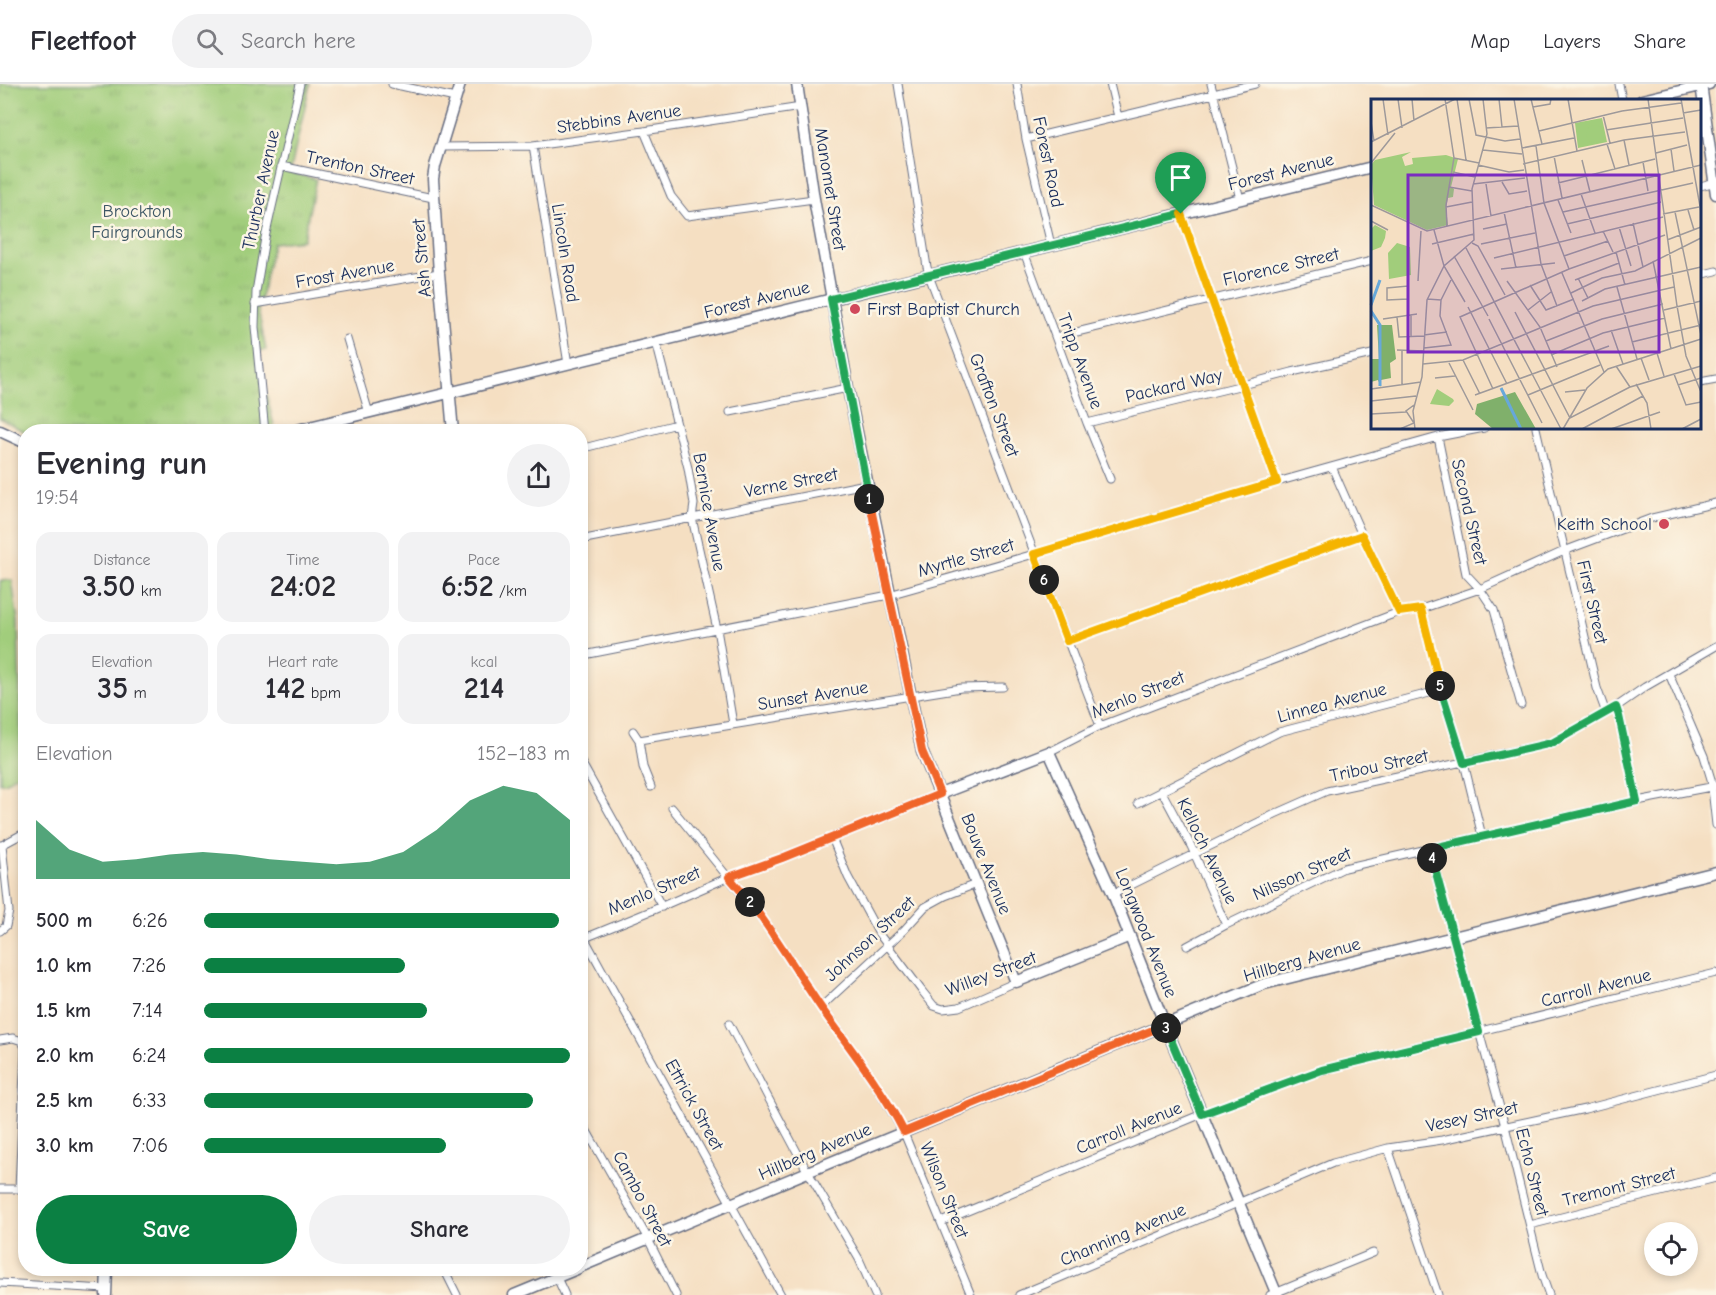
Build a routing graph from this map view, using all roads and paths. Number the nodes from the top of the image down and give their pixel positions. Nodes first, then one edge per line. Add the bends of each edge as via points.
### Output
1 (300, 84) edge
2 (392, 84) edge
3 (459, 84) edge
4 (797, 84) edge
5 (898, 84) edge
6 (1017, 84) edge
7 (1110, 84) edge
8 (1211, 84) edge
9 (1255, 84) edge
10 (1619, 84) edge
11 (1704, 85) edge
12 (1214, 94) junction
13 (455, 98) junction
14 (1622, 99) edge
15 (1646, 99) edge
16 (801, 107) junction
17 (1118, 117) junction
18 (644, 131) junction
19 (1026, 139) junction
20 (532, 146) junction
21 (441, 147) junction
22 (281, 166) junction
23 (1371, 167) edge
24 (1716, 186) edge
25 (433, 198) junction
26 (814, 199) junction
27 (1240, 199) junction
28 (1181, 214) junction
29 (1051, 245) junction
30 (1024, 252) junction
31 (1371, 261) edge
32 (1716, 271) edge
33 (439, 273) junction
34 (929, 274) junction
35 (1701, 275) edge
36 (831, 299) junction
37 (1211, 299) junction
38 (255, 304) junction
39 (1056, 337) junction
40 (347, 339) dead end
41 (656, 342) junction
42 (1371, 354) edge
43 (568, 364) junction
44 (1716, 379) edge
45 (1701, 382) edge
46 (1243, 385) junction
47 (848, 388) junction
48 (450, 392) junction
49 (730, 412) dead end
50 (369, 413) junction
51 (1087, 423) junction
52 (264, 424) edge
53 (323, 424) edge
54 (452, 424) edge
55 (677, 424) junction
56 (1479, 429) edge
57 (1536, 429) edge
58 (0, 431) edge
59 (1438, 437) junction
60 (18, 439) edge
61 (588, 447) edge
62 (1332, 467) junction
63 (1110, 479) dead end
64 (1277, 482) junction
65 (866, 484) junction
66 (1716, 503) edge
67 (692, 518) junction
68 (1362, 535) junction
69 (588, 538) edge
70 (1564, 551) junction
71 (1034, 554) junction
72 (1480, 589) junction
73 (889, 595) junction
74 (1421, 609) junction
75 (1399, 612) junction
76 (717, 629) junction
77 (1067, 641) junction
78 (1716, 646) edge
79 (589, 654) dead end
80 (1669, 674) junction
81 (1003, 687) dead end
82 (1441, 690) junction
83 (910, 696) junction
84 (1521, 705) dead end
85 (1616, 707) junction
86 (1606, 713) junction
87 (733, 724) junction
88 (1100, 726) junction
89 (633, 731) dead end
90 (639, 740) junction
91 (1049, 752) junction
92 (1464, 763) junction
93 (588, 774) edge
94 (1714, 787) edge
95 (651, 788) dead end
96 (1161, 790) junction
97 (940, 794) junction
98 (1637, 801) junction
99 (1138, 803) dead end
100 (672, 808) dead end
101 (1716, 825) edge
102 (18, 836) edge
103 (1482, 836) junction
104 (832, 838) junction
105 (1, 845) edge
106 (1429, 849) junction
107 (1195, 855) junction
108 (1716, 872) edge
109 (729, 877) junction
110 (976, 884) junction
111 (1113, 894) junction
112 (662, 907) junction
113 (1226, 925) junction
114 (0, 931) edge
115 (1130, 936) junction
116 (588, 937) edge
117 (1452, 937) junction
118 (887, 946) junction
119 (1187, 946) dead end
120 (588, 948) edge
121 (1716, 973) edge
122 (1016, 982) junction
123 (821, 1007) junction
124 (729, 1024) dead end
125 (1165, 1025) junction
126 (1479, 1032) junction
127 (18, 1039) edge
128 (0, 1040) edge
129 (1716, 1075) edge
130 (1202, 1114) junction
131 (1505, 1126) junction
132 (904, 1132) junction
133 (588, 1133) edge
134 (1388, 1148) junction
135 (808, 1172) junction
136 (1716, 1178) edge
137 (18, 1189) edge
138 (0, 1190) edge
139 (1238, 1202) junction
140 (732, 1204) junction
141 (941, 1222) junction
142 (1530, 1225) junction
143 (648, 1239) junction
144 (1373, 1253) dead end
145 (588, 1264) edge
146 (107, 1276) edge
147 (448, 1276) edge
148 (549, 1276) edge
149 (556, 1276) edge
150 (0, 1283) edge
151 (106, 1292) edge
152 (1274, 1294) edge
153 (457, 1295) edge
154 (514, 1295) edge
155 (565, 1295) edge
156 (676, 1295) edge
157 (781, 1295) edge
158 (875, 1295) edge
159 (971, 1295) edge
160 (1019, 1295) edge
161 (1438, 1295) edge
162 (1549, 1295) edge

1 - 22 street, Thurber Avenue
2 - 13 street
3 - 13 street, Ash Street
4 - 16 street, Manomet Street
5 - 34 street, Grafton Street
6 - 19 street, Forest Road
7 - 17 street
8 - 12 street
9 - 12 street
10 - 14 street
11 - 15 street
11 - 24 street
12 - 17 street
12 - 27 street
13 - 21 street, Ash Street
16 - 18 street, Stebbins Avenue
16 - 26 street, Manomet Street
17 - 19 street
18 - 20 street, Stebbins Avenue
18 - 26 street via 671,196 687,216
19 - 29 street, Forest Road
20 - 21 street, Stebbins Avenue
20 - 43 street, Lincoln Road
21 - 25 street, Ash Street
22 - 25 street, Trenton Street
22 - 38 street, Thurber Avenue
23 - 27 street, Forest Avenue
25 - 33 street, Ash Street
26 - 36 street, Manomet Street
27 - 28 street, Forest Avenue
28 - 29 street, Forest Avenue
28 - 37 street
29 - 30 street, Forest Avenue
30 - 34 street, Forest Avenue
30 - 39 street, Tripp Avenue
31 - 37 street, Florence Street
32 - 35 street
33 - 38 street, Frost Avenue
33 - 48 street, Ash Street
34 - 36 street, Forest Avenue
34 - 71 street, Grafton Street
36 - 41 street, Forest Avenue
36 - 47 street, Bouve Avenue
37 - 39 street, Florence Street
37 - 46 street
38 - 52 street, Thurber Avenue
39 - 51 street, Tripp Avenue
40 - 50 street
41 - 43 street, Forest Avenue
41 - 55 street, Bernice Avenue
42 - 46 street, Packard Way
43 - 48 street, Forest Avenue
44 - 45 street
46 - 51 street, Packard Way
46 - 64 street
47 - 49 street
47 - 65 street, Bouve Avenue
48 - 50 street, Forest Avenue
48 - 54 street, Ash Street
50 - 53 street, Forest Avenue
51 - 63 street, Tripp Avenue
55 - 61 street
55 - 67 street, Bernice Avenue via 694,504
56 - 59 street, Myrtle Street
57 - 70 street, First Street
58 - 60 street
59 - 62 street, Myrtle Street
59 - 72 street, Second Street via 1466,574
62 - 64 street, Myrtle Street
62 - 68 street
64 - 71 street, Myrtle Street
65 - 67 street, Verne Street
65 - 73 street, Bouve Avenue
66 - 70 street, Menlo Street via 1652,518
67 - 69 street, Verne Street
67 - 76 street, Bernice Avenue
68 - 75 street
68 - 77 street
70 - 72 street, Menlo Street
70 - 86 street, First Street
71 - 73 street, Myrtle Street
71 - 77 street, Grafton Street
72 - 74 street, Menlo Street
72 - 84 street, Second Street via 1494,610
73 - 76 street, Myrtle Street
73 - 83 street, Bouve Avenue
74 - 75 street, Menlo Street
74 - 82 street
75 - 88 street, Menlo Street
76 - 79 street, Myrtle Street
76 - 87 street, Bernice Avenue
77 - 88 street, Grafton Street
78 - 80 street, Tribou Street
80 - 85 street, Tribou Street
80 - 94 street
81 - 83 street, Sunset Avenue via 961,688
82 - 92 street
82 - 96 street, Linnea Avenue via 1279,732
83 - 87 street, Sunset Avenue
83 - 97 street, Bouve Avenue via 922,751
85 - 86 street, Tribou Street
85 - 98 street
86 - 92 street, Tribou Street via 1552,743
87 - 90 street, Sunset Avenue
88 - 91 street, Menlo Street
89 - 90 street
90 - 95 street
91 - 97 street, Menlo Street
91 - 111 street, Longwood Avenue
92 - 103 street
92 - 107 street, Tribou Street via 1327,791
93 - 112 street
94 - 98 street, Nilsson Street
94 - 101 street
96 - 99 street, Linnea Avenue
96 - 107 street, Kelloch Avenue
97 - 104 street, Menlo Street
97 - 110 street, Bouve Avenue
98 - 103 street, Nilsson Street
100 - 109 street, Wilson Street
102 - 105 street
103 - 106 street, Nilsson Street
104 - 109 street, Menlo Street
104 - 118 street via 854,888
105 - 114 street via 9,911 6,926
106 - 113 street, Nilsson Street via 1344,868
106 - 117 street, Echo Street
107 - 111 street, Tribou Street
107 - 113 street, Kelloch Avenue
108 - 117 street, Hillberg Avenue
109 - 112 street, Menlo Street
109 - 123 street, Wilson Street via 774,935
110 - 118 street, Johnson Street via 925,907
110 - 122 street, Bouve Avenue
111 - 115 street, Longwood Avenue
112 - 116 street, Menlo Street
113 - 119 street, Nilsson Street
115 - 122 street, Willey Street
115 - 125 street, Longwood Avenue
117 - 125 street, Hillberg Avenue via 1264,984
117 - 126 street, Echo Street
118 - 122 street, Willey Street via 939,1008 959,1007
118 - 123 street, Johnson Street
120 - 140 street, Ettrick Street
121 - 126 street, Carroll Avenue
123 - 132 street, Wilson Street
124 - 135 street
125 - 130 street, Longwood Avenue
125 - 132 street, Hillberg Avenue
126 - 130 street, Carroll Avenue via 1322,1070
126 - 131 street, Echo Street
127 - 128 street
129 - 131 street, Vesey Street
130 - 139 street, Longwood Avenue
130 - 141 street, Carroll Avenue
131 - 134 street, Vesey Street
131 - 142 street, Echo Street
132 - 135 street, Hillberg Avenue
132 - 141 street, Wilson Street
133 - 143 street, Cambo Street
134 - 139 street, Vesey Street via 1333,1163
134 - 161 street
135 - 140 street, Hillberg Avenue
135 - 158 street via 859,1259
136 - 142 street, Tremont Street
137 - 138 street
139 - 152 street, Longwood Avenue
139 - 160 street, Channing Avenue
140 - 143 street, Hillberg Avenue
140 - 157 street, Ettrick Street
141 - 159 street, Wilson Street
142 - 162 street, Echo Street
143 - 145 street, Hillberg Avenue
143 - 156 street, Cambo Street
144 - 152 street
146 - 151 street
147 - 153 street
148 - 154 street, Hillberg Avenue
149 - 155 street
150 - 151 street

